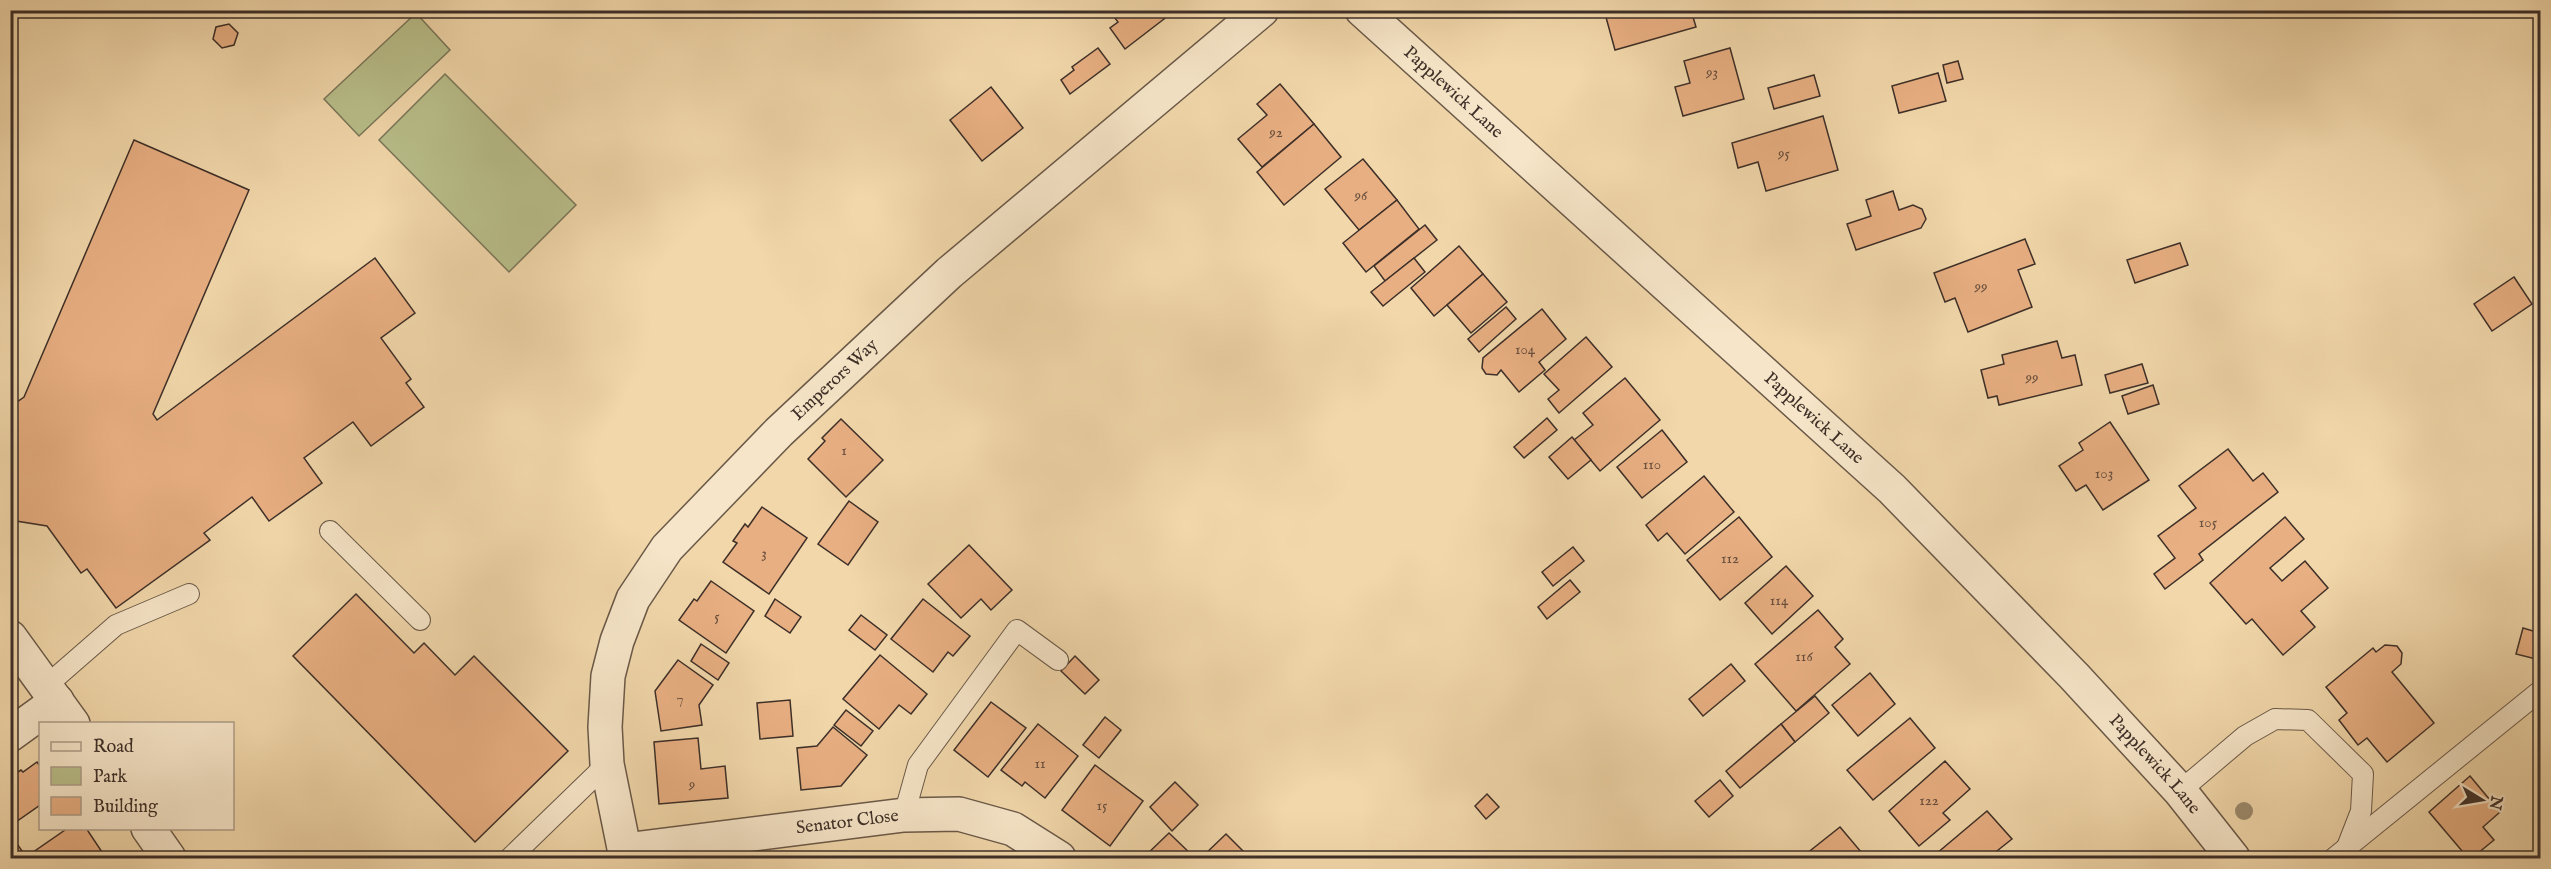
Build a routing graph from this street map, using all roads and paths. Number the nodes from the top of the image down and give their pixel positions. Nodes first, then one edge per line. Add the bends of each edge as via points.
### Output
1 (1262, 10) edge
2 (1362, 10) edge
3 (330, 531) dead end
4 (189, 594) dead end
5 (420, 620) dead end
6 (10, 637) edge
7 (1058, 660) dead end
8 (2541, 691) edge
9 (59, 704) edge
10 (10, 735) edge
11 (607, 764) junction
12 (2180, 791) junction
13 (904, 815) junction
14 (149, 830) edge
15 (2341, 853) edge
16 (626, 854) edge
17 (170, 858) edge
18 (510, 858) edge
19 (1059, 858) edge
20 (2233, 858) edge

1 - 11 street, Emperors Way via 949,273 779,432 667,548 633,599 617,641 608,676
2 - 12 street, Papplewick Lane via 1892,489
3 - 5 lane
4 - 9 lane via 116,625
6 - 9 street
7 - 13 lane via 1017,630 918,765
8 - 15 lane
9 - 10 street
11 - 16 street, Emperors Way
11 - 18 lane
12 - 15 lane via 2245,736 2275,719 2308,720 2363,774 2361,811
12 - 20 street, Papplewick Lane
13 - 16 street, Senator Close
13 - 19 street, Senator Close via 959,814 1013,829
14 - 17 street

